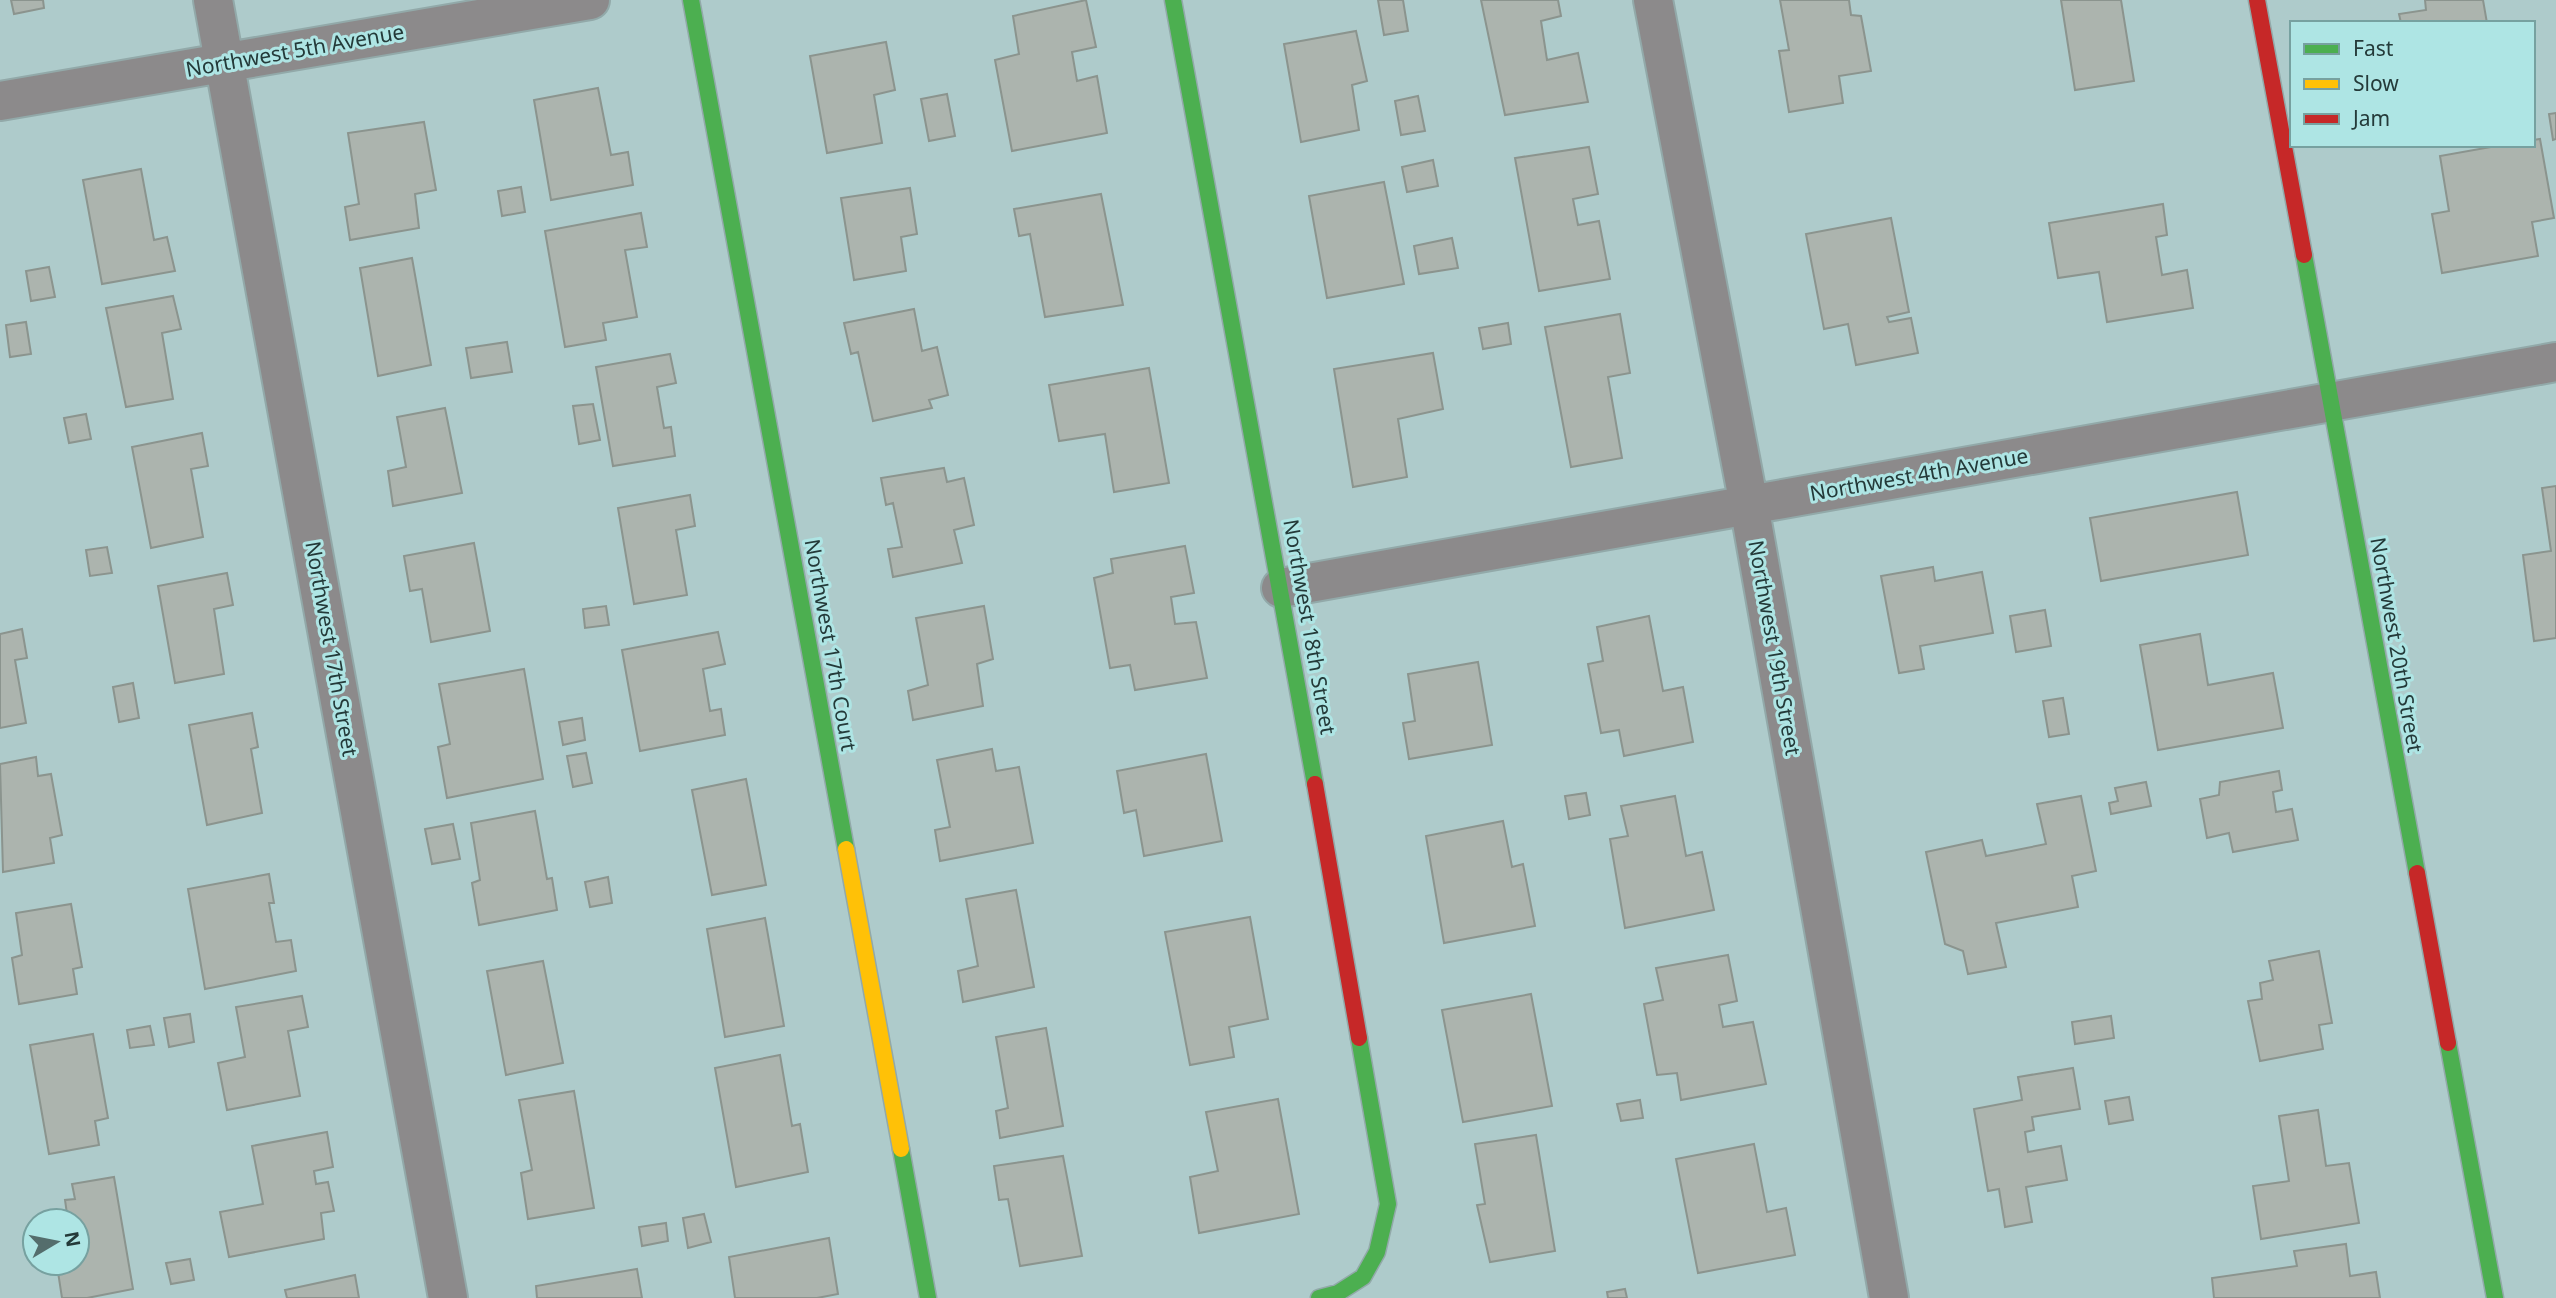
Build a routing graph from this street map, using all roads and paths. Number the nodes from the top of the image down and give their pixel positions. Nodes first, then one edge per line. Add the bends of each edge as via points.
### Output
1 (213, 0) edge
2 (590, 0) edge
3 (691, 0) edge
4 (1173, 0) edge
5 (1653, 0) edge
6 (2257, 0) edge
7 (225, 64) junction
8 (0, 101) edge
9 (2556, 362) edge
10 (2330, 402) junction
11 (1749, 505) junction
12 (1281, 588) junction
13 (448, 1298) edge
14 (928, 1298) edge
15 (1319, 1298) edge
16 (1889, 1298) edge
17 (2495, 1298) edge

1 - 7 street, Northwest 17th Street
2 - 7 street, Northwest 5th Avenue
3 - 14 street, Northwest 17th Court
4 - 12 street, Northwest 18th Street
5 - 11 street, Northwest 19th Street
6 - 10 street, Northwest 20th Street
7 - 8 street, Northwest 5th Avenue
7 - 13 street, Northwest 17th Street
9 - 10 street, Northwest 4th Avenue
10 - 11 street, Northwest 4th Avenue
10 - 17 street, Northwest 20th Street
11 - 12 street, Northwest 4th Avenue
11 - 16 street, Northwest 19th Street
12 - 15 street, Northwest 18th Street via 1388,1204 1376,1262 1342,1294

